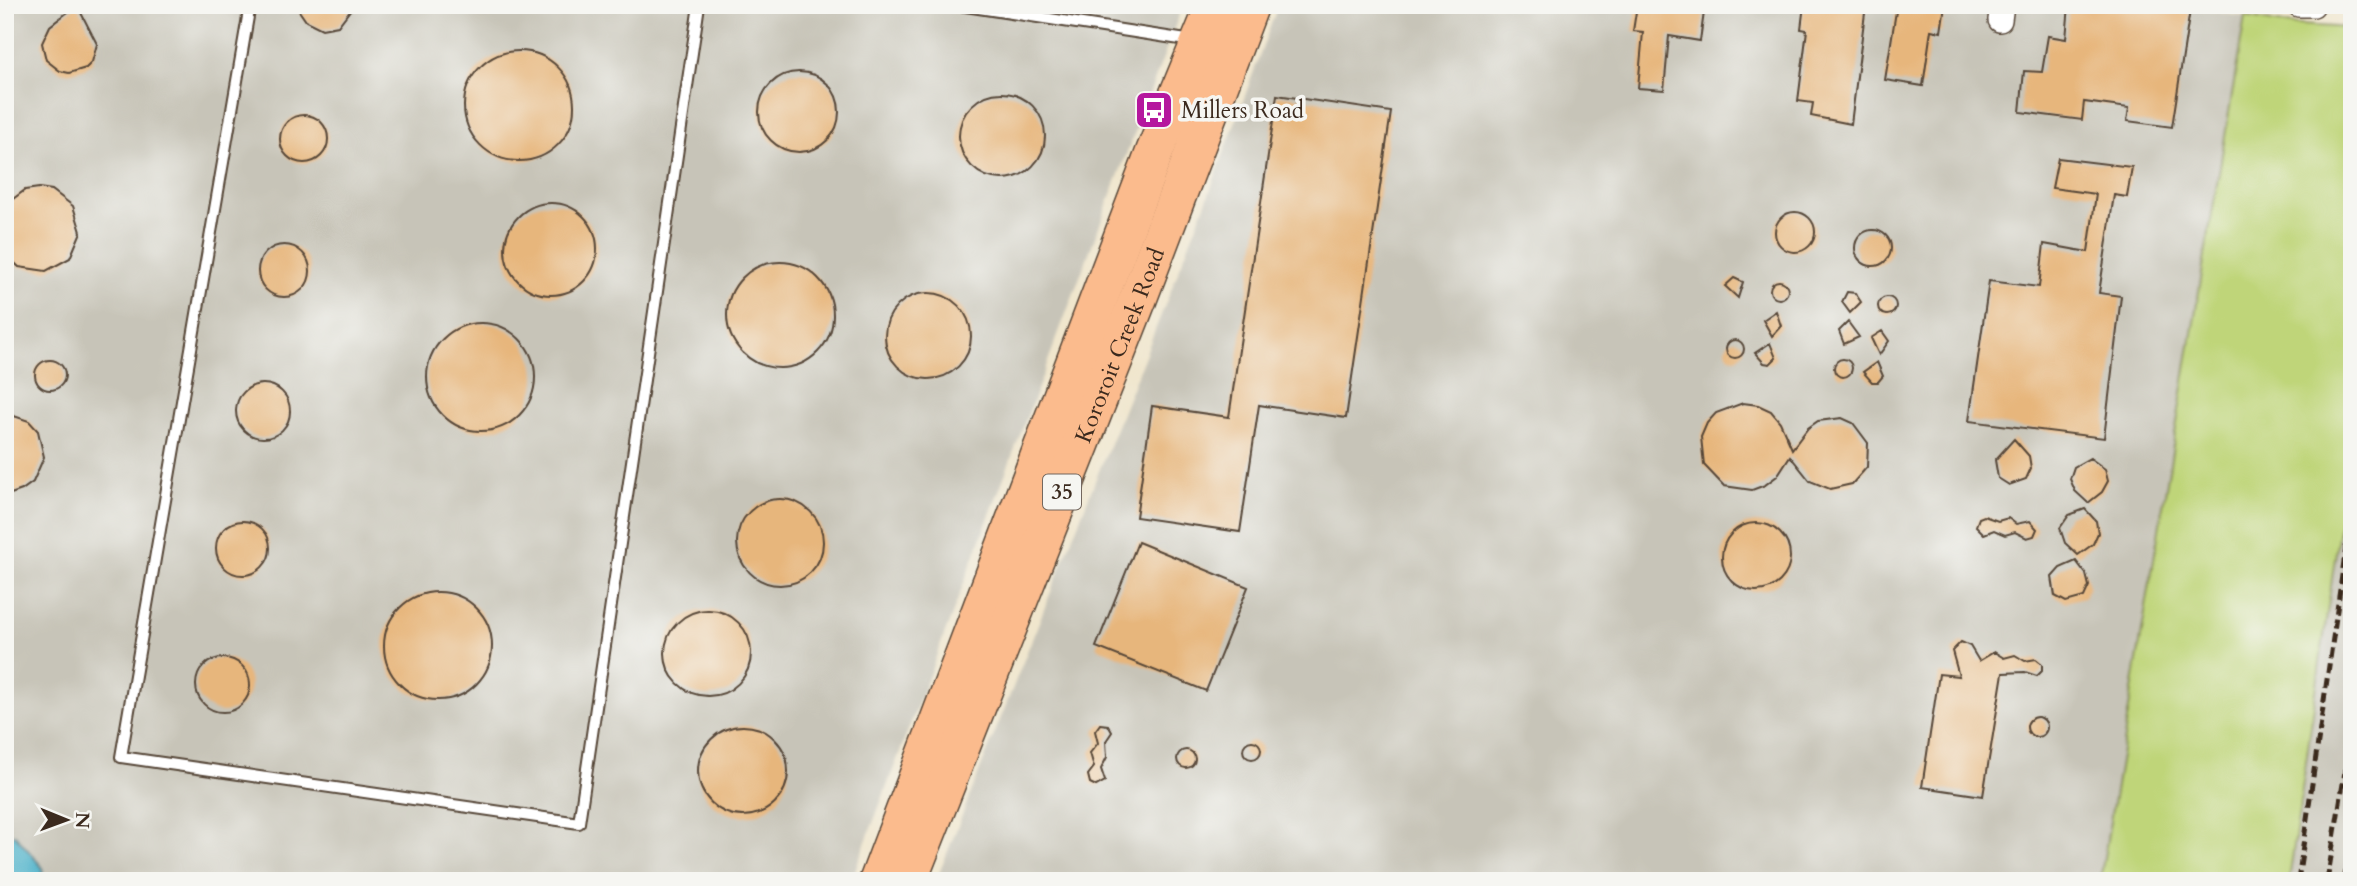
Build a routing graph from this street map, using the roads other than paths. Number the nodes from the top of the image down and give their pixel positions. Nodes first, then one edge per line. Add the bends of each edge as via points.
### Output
1 (250, 5) edge
2 (699, 5) edge
3 (959, 5) edge
4 (1214, 5) edge
5 (2299, 5) edge
6 (2312, 5) edge
7 (1245, 19) edge
8 (1199, 42) junction
9 (1047, 485) junction
10 (878, 881) edge
11 (908, 881) edge

1 - 2 lane via 121,757 579,823
3 - 8 lane
4 - 8 main road, Kororoit Creek Road / 35
5 - 6 street
7 - 8 main road
7 - 9 main road, Kororoit Creek Road / 35
8 - 9 main road, Kororoit Creek Road / 35
9 - 10 main road, Kororoit Creek Road / 35
9 - 11 main road, Kororoit Creek Road / 35

